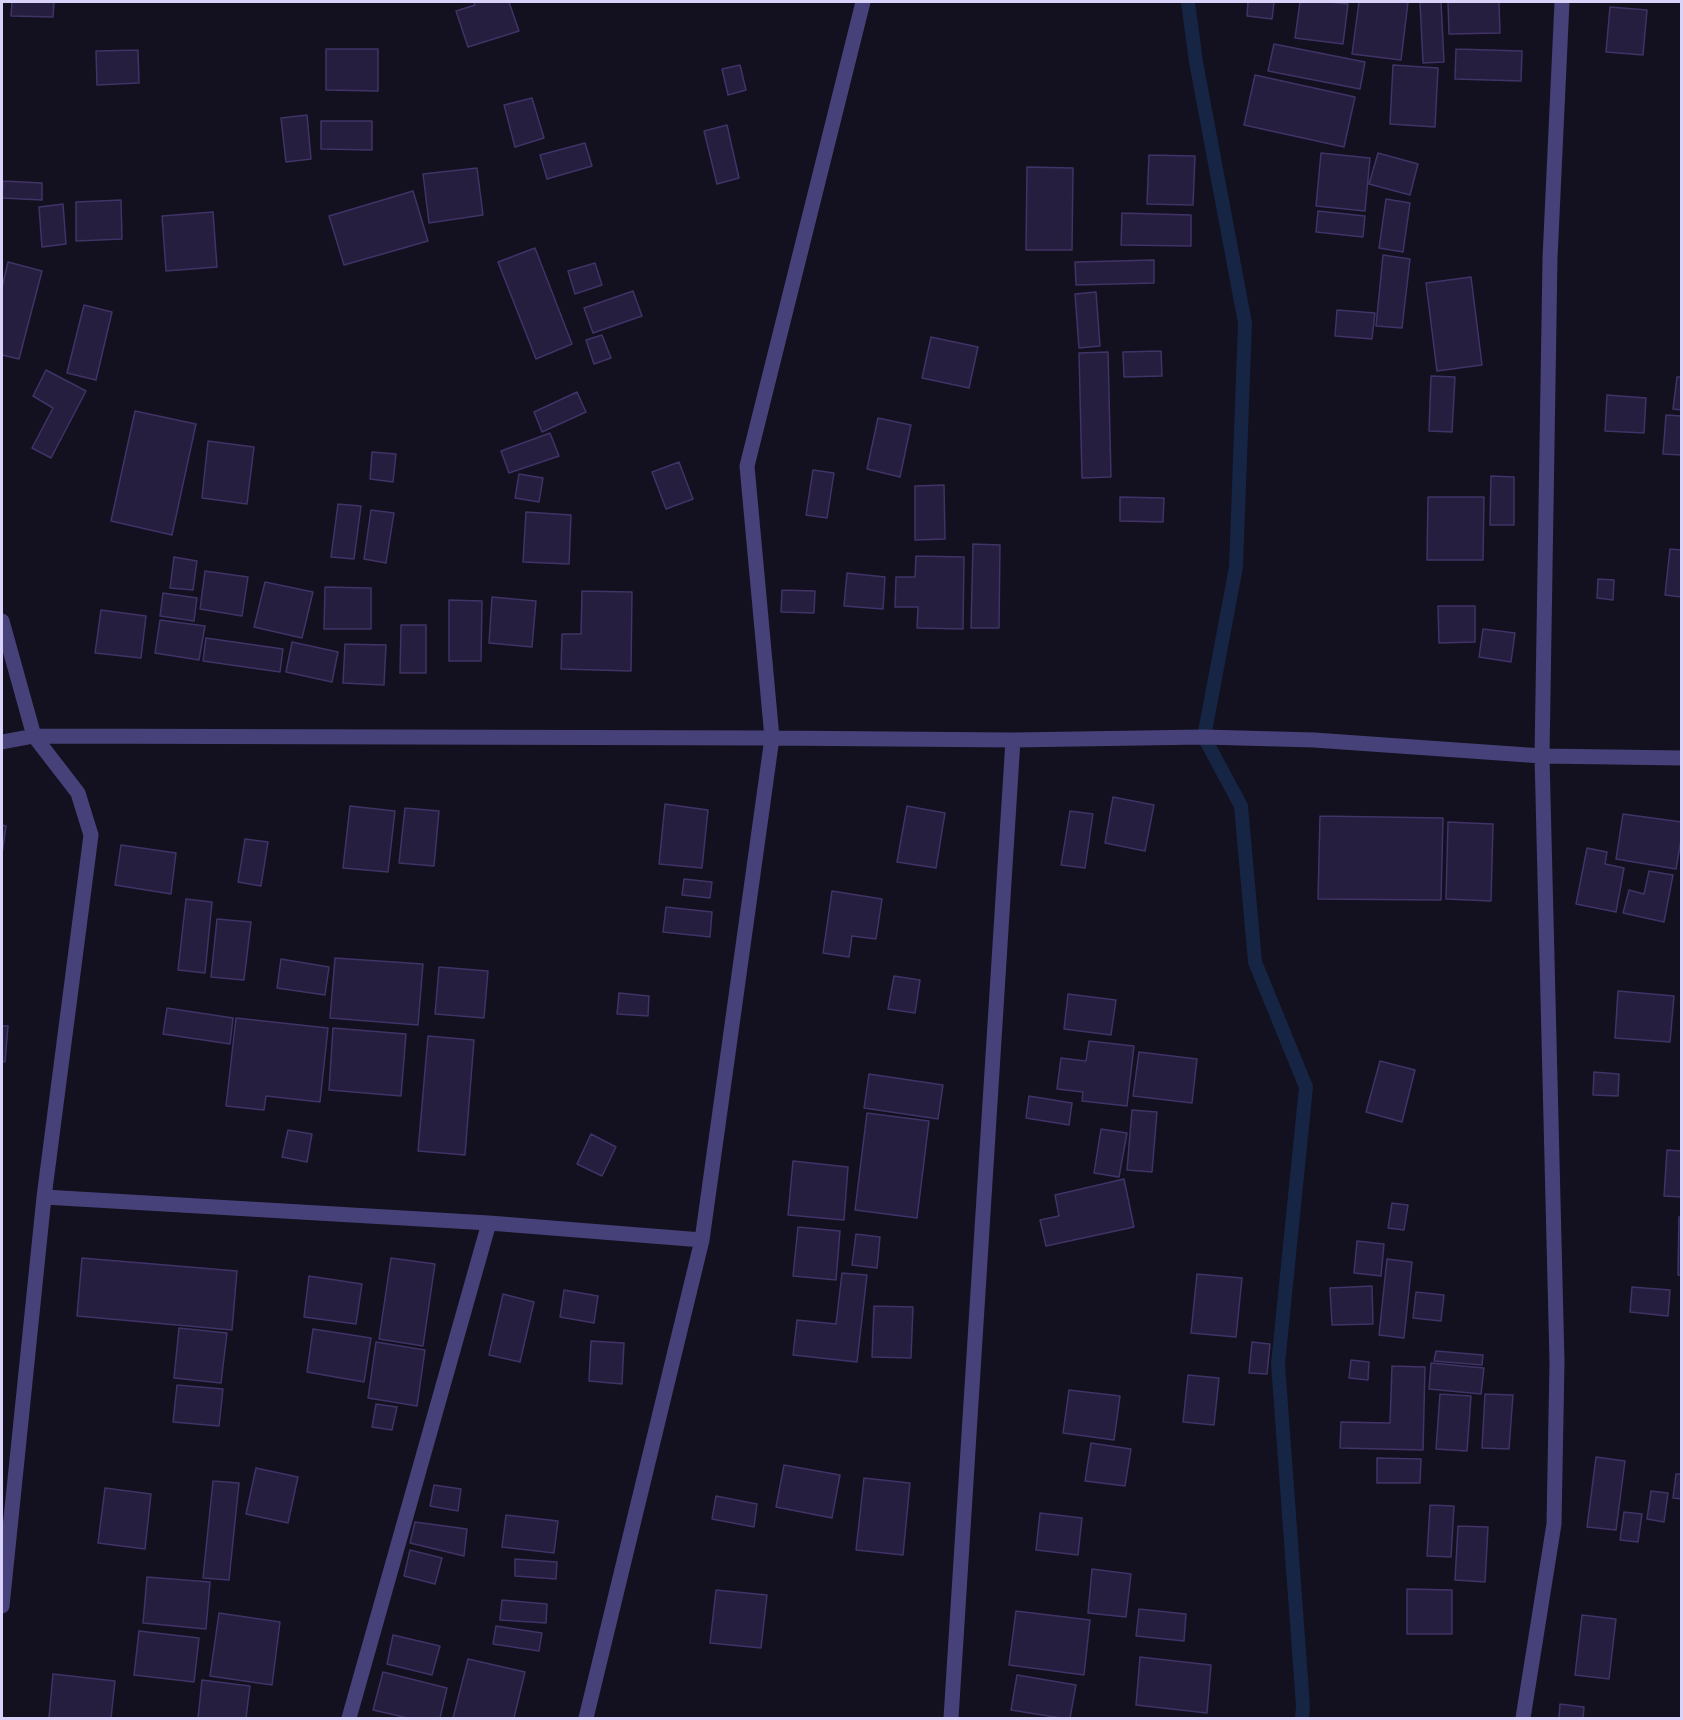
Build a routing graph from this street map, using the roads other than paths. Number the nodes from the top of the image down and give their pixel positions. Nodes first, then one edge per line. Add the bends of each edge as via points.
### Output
1 (862, 2) edge
2 (1562, 2) edge
3 (2, 621) edge
4 (34, 736) junction
5 (772, 738) junction
6 (1013, 740) junction
7 (2, 742) edge
8 (1542, 756) junction
9 (1682, 758) edge
10 (44, 1197) junction
11 (489, 1223) junction
12 (702, 1240) junction
13 (2, 1606) edge
14 (349, 1719) edge
15 (586, 1719) edge
16 (951, 1719) edge
17 (1523, 1719) edge

1 - 5 street via 747,466
2 - 8 street via 1551,258
3 - 4 street
4 - 5 street
4 - 7 street
4 - 10 street via 78,793 92,836
5 - 6 street
5 - 12 street
6 - 8 street via 1204,737
6 - 16 street
8 - 9 street
8 - 17 street via 1557,1362 1555,1513
10 - 11 street
10 - 13 street
11 - 12 street
11 - 14 street
12 - 15 street

